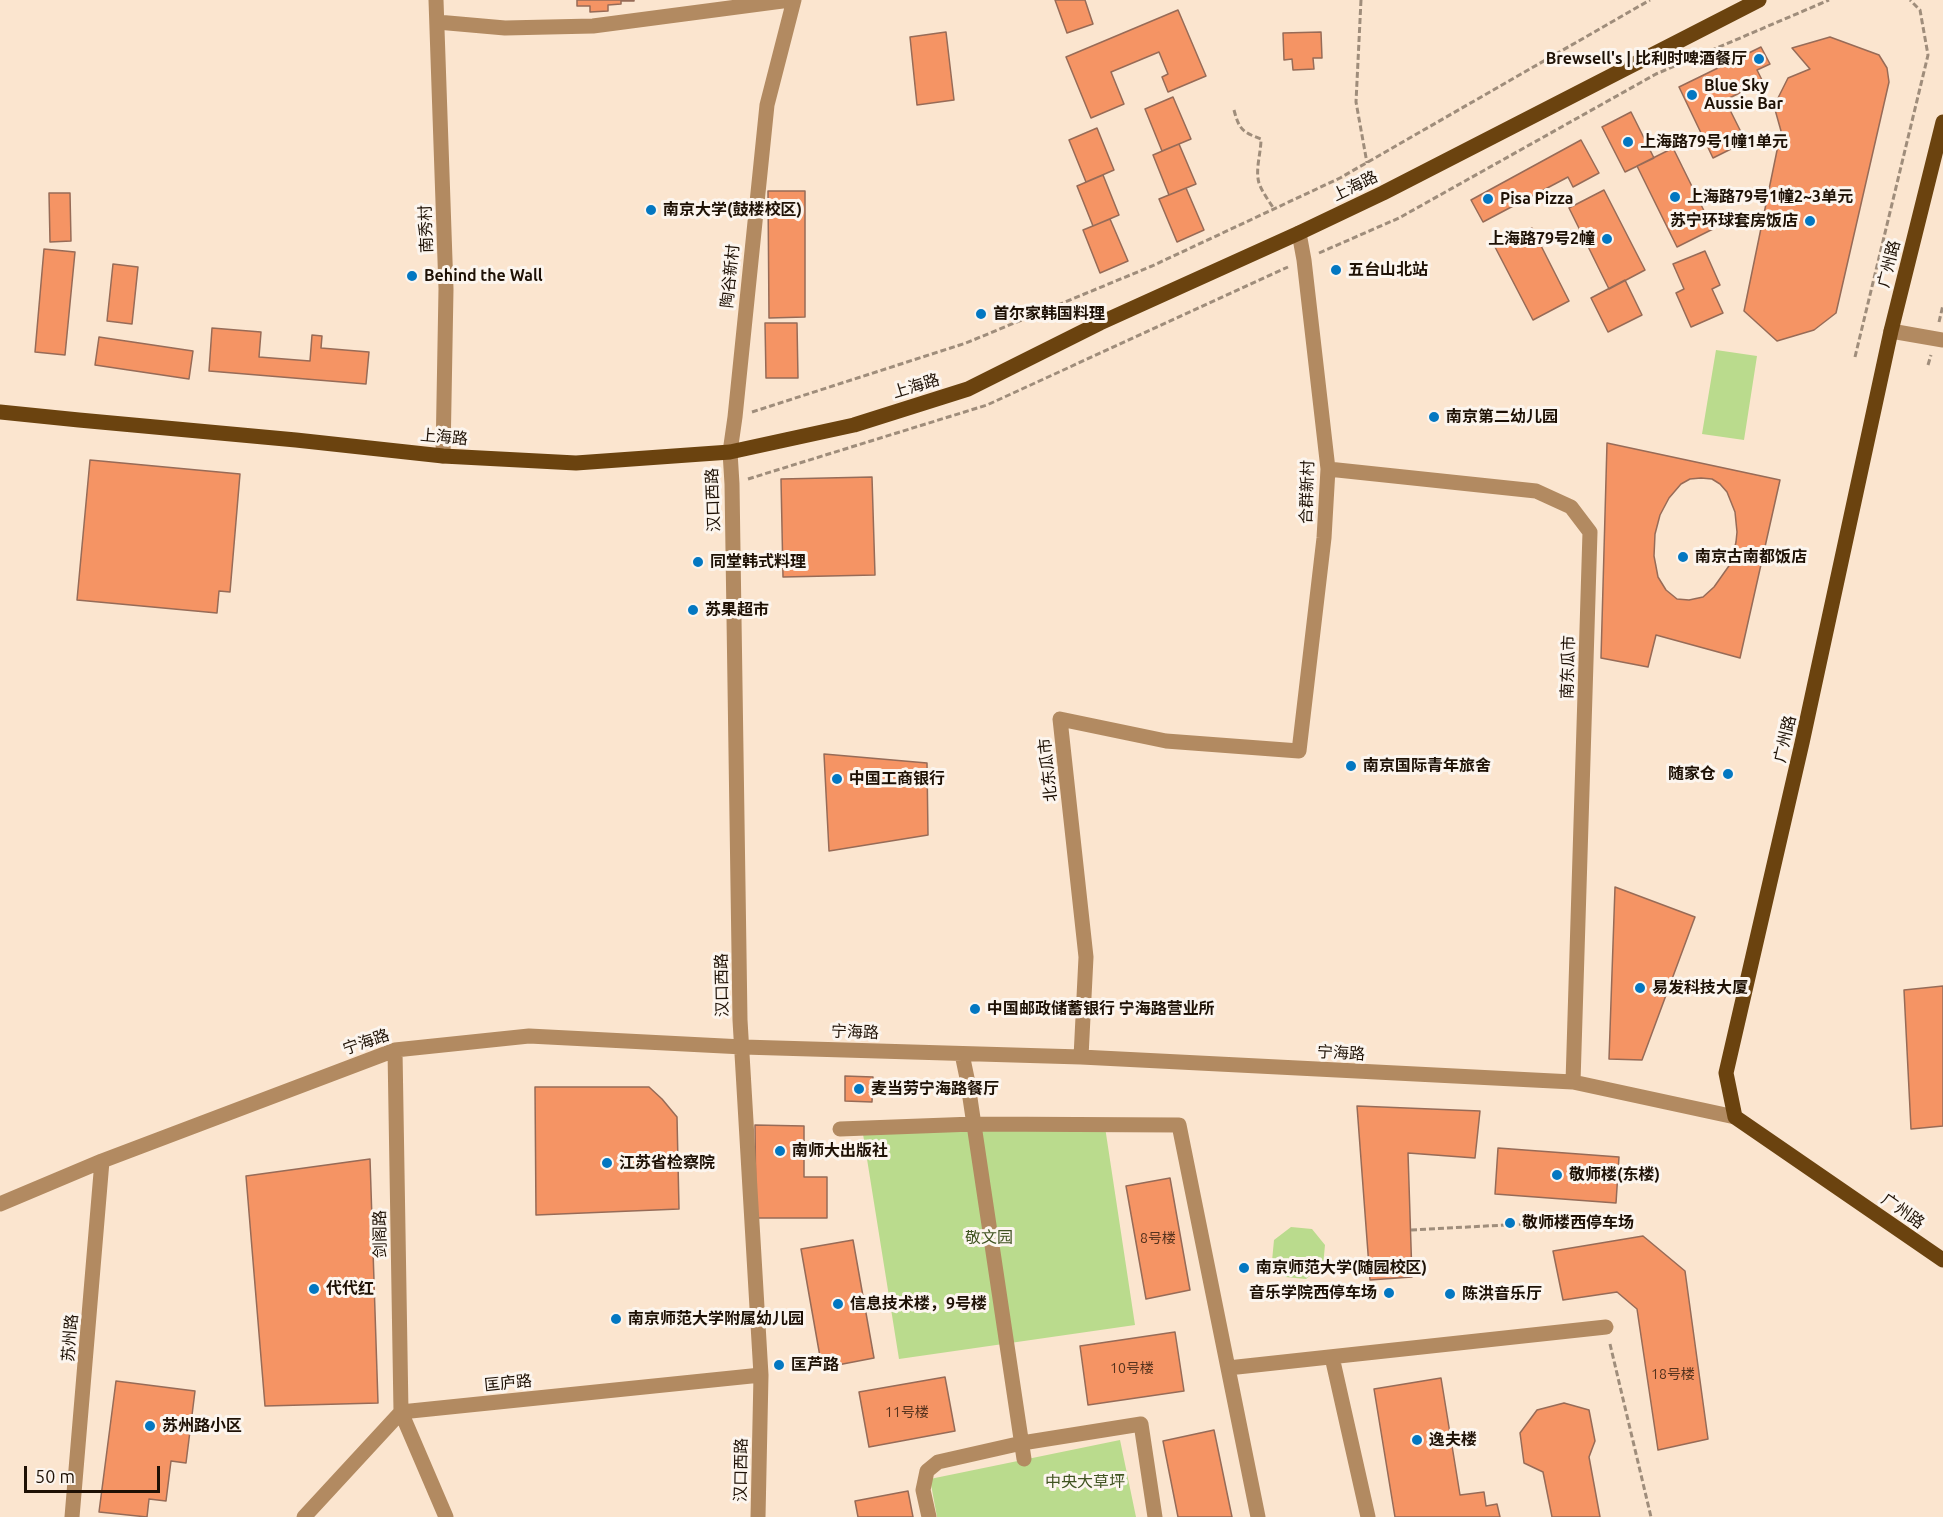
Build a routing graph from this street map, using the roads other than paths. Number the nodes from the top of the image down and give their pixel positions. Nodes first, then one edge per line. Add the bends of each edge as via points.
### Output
1 (436, 0) edge
2 (792, 0) edge
3 (1759, 0) edge
4 (437, 22) junction
5 (1943, 122) edge
6 (1299, 233) junction
7 (1891, 331) junction
8 (1943, 340) edge
9 (0, 412) edge
10 (730, 452) junction
11 (443, 456) junction
12 (1328, 469) junction
13 (1299, 751) joint
14 (743, 1047) junction
15 (395, 1050) junction
16 (962, 1054) junction
17 (1081, 1057) junction
18 (1573, 1082) junction
19 (1735, 1117) junction
20 (974, 1124) junction
21 (840, 1129) dead end
22 (102, 1161) junction
23 (0, 1204) edge
24 (1943, 1260) edge
25 (1606, 1327) road end
26 (1332, 1357) junction
27 (1228, 1368) junction
28 (761, 1375) junction
29 (401, 1412) junction
30 (1022, 1443) junction
31 (1024, 1459) dead end
32 (72, 1517) edge
33 (304, 1517) edge
34 (446, 1517) edge
35 (758, 1517) edge
36 (929, 1517) edge
37 (1155, 1517) edge
38 (1258, 1517) edge
39 (1368, 1517) edge

1 - 4 street, 南秀村
2 - 4 street via 593,26 505,28
2 - 10 street, 陶谷新村 via 767,105
3 - 6 main road, 上海路
4 - 11 street, 南秀村 via 446,289
5 - 7 main road, 广州路
6 - 10 main road, 上海路 via 1100,323 968,389 854,425
6 - 12 street, 合群新村
7 - 8 street
7 - 19 main road, 广州路 via 1805,732 1726,1073
9 - 11 main road, 上海路
10 - 11 main road, 上海路 via 576,463
10 - 14 street, 汉口西路
12 - 13 street, 合群新村 via 1324,538
12 - 18 street, 南东瓜市 via 1536,491 1571,507 1590,532
13 - 17 street, 北东瓜市 via 1166,741 1060,719 1086,957
14 - 15 street, 宁海路 via 529,1036
14 - 16 street, 宁海路
14 - 28 street, 汉口西路
15 - 22 street, 宁海路
15 - 29 street, 剑阁路
16 - 17 street, 宁海路
16 - 20 street
17 - 18 street, 宁海路
18 - 19 street, 宁海路
19 - 24 main road, 广州路
20 - 21 street
20 - 27 street via 1179,1125
20 - 30 street
22 - 23 street, 宁海路
22 - 32 street, 苏州路
25 - 26 street
26 - 27 street
26 - 39 street
27 - 38 street
28 - 29 street, 匡庐路
28 - 35 street, 汉口西路
29 - 33 street
29 - 34 street, 剑阁路
30 - 31 street
30 - 36 street via 938,1462 927,1472 923,1490
30 - 37 street via 1141,1424

